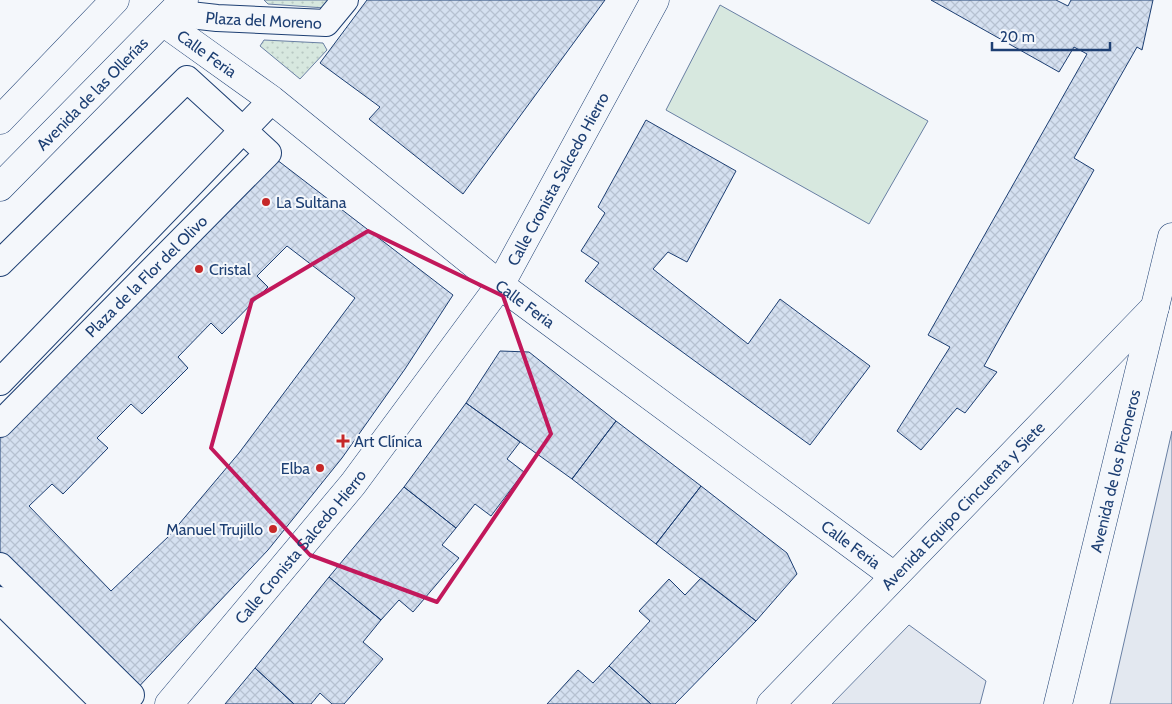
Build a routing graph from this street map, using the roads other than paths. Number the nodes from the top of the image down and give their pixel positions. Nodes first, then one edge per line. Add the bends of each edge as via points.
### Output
1 (115, 0) edge
2 (345, 0) edge
3 (655, 0) edge
4 (173, 12) edge
5 (272, 100) junction
6 (0, 120) edge
7 (244, 130) junction
8 (0, 187) edge
9 (1172, 237) edge
10 (0, 263) edge
11 (500, 285) junction
12 (1155, 307) junction
13 (0, 382) edge
14 (0, 424) edge
15 (0, 566) edge
16 (894, 576) junction
17 (0, 600) edge
18 (105, 704) edge
19 (122, 704) edge
20 (170, 704) edge
21 (771, 704) edge
22 (1058, 704) edge

1 - 6 street
2 - 4 street, Plaza del Moreno via 326,24 216,18
3 - 11 street, Calle Cronista Salcedo Hierro
4 - 5 street, Calle Feria
4 - 8 street, Avenida de las Ollerías
5 - 7 street, Plaza de la Flor del Olivo
5 - 11 street, Calle Feria
7 - 10 street, Plaza de la Flor del Olivo via 187,79
7 - 13 street, Plaza de la Flor del Olivo
7 - 14 street, Plaza de la Flor del Olivo via 268,153
9 - 12 street, Avenida de los Piconeros
11 - 16 street, Calle Feria
11 - 20 street, Calle Cronista Salcedo Hierro via 353,484
12 - 16 street, Avenida Equipo Cincuenta y Siete
12 - 22 street, Avenida de los Piconeros
15 - 19 street via 131,695
16 - 21 street, Avenida Equipo Cincuenta y Siete
17 - 18 street

